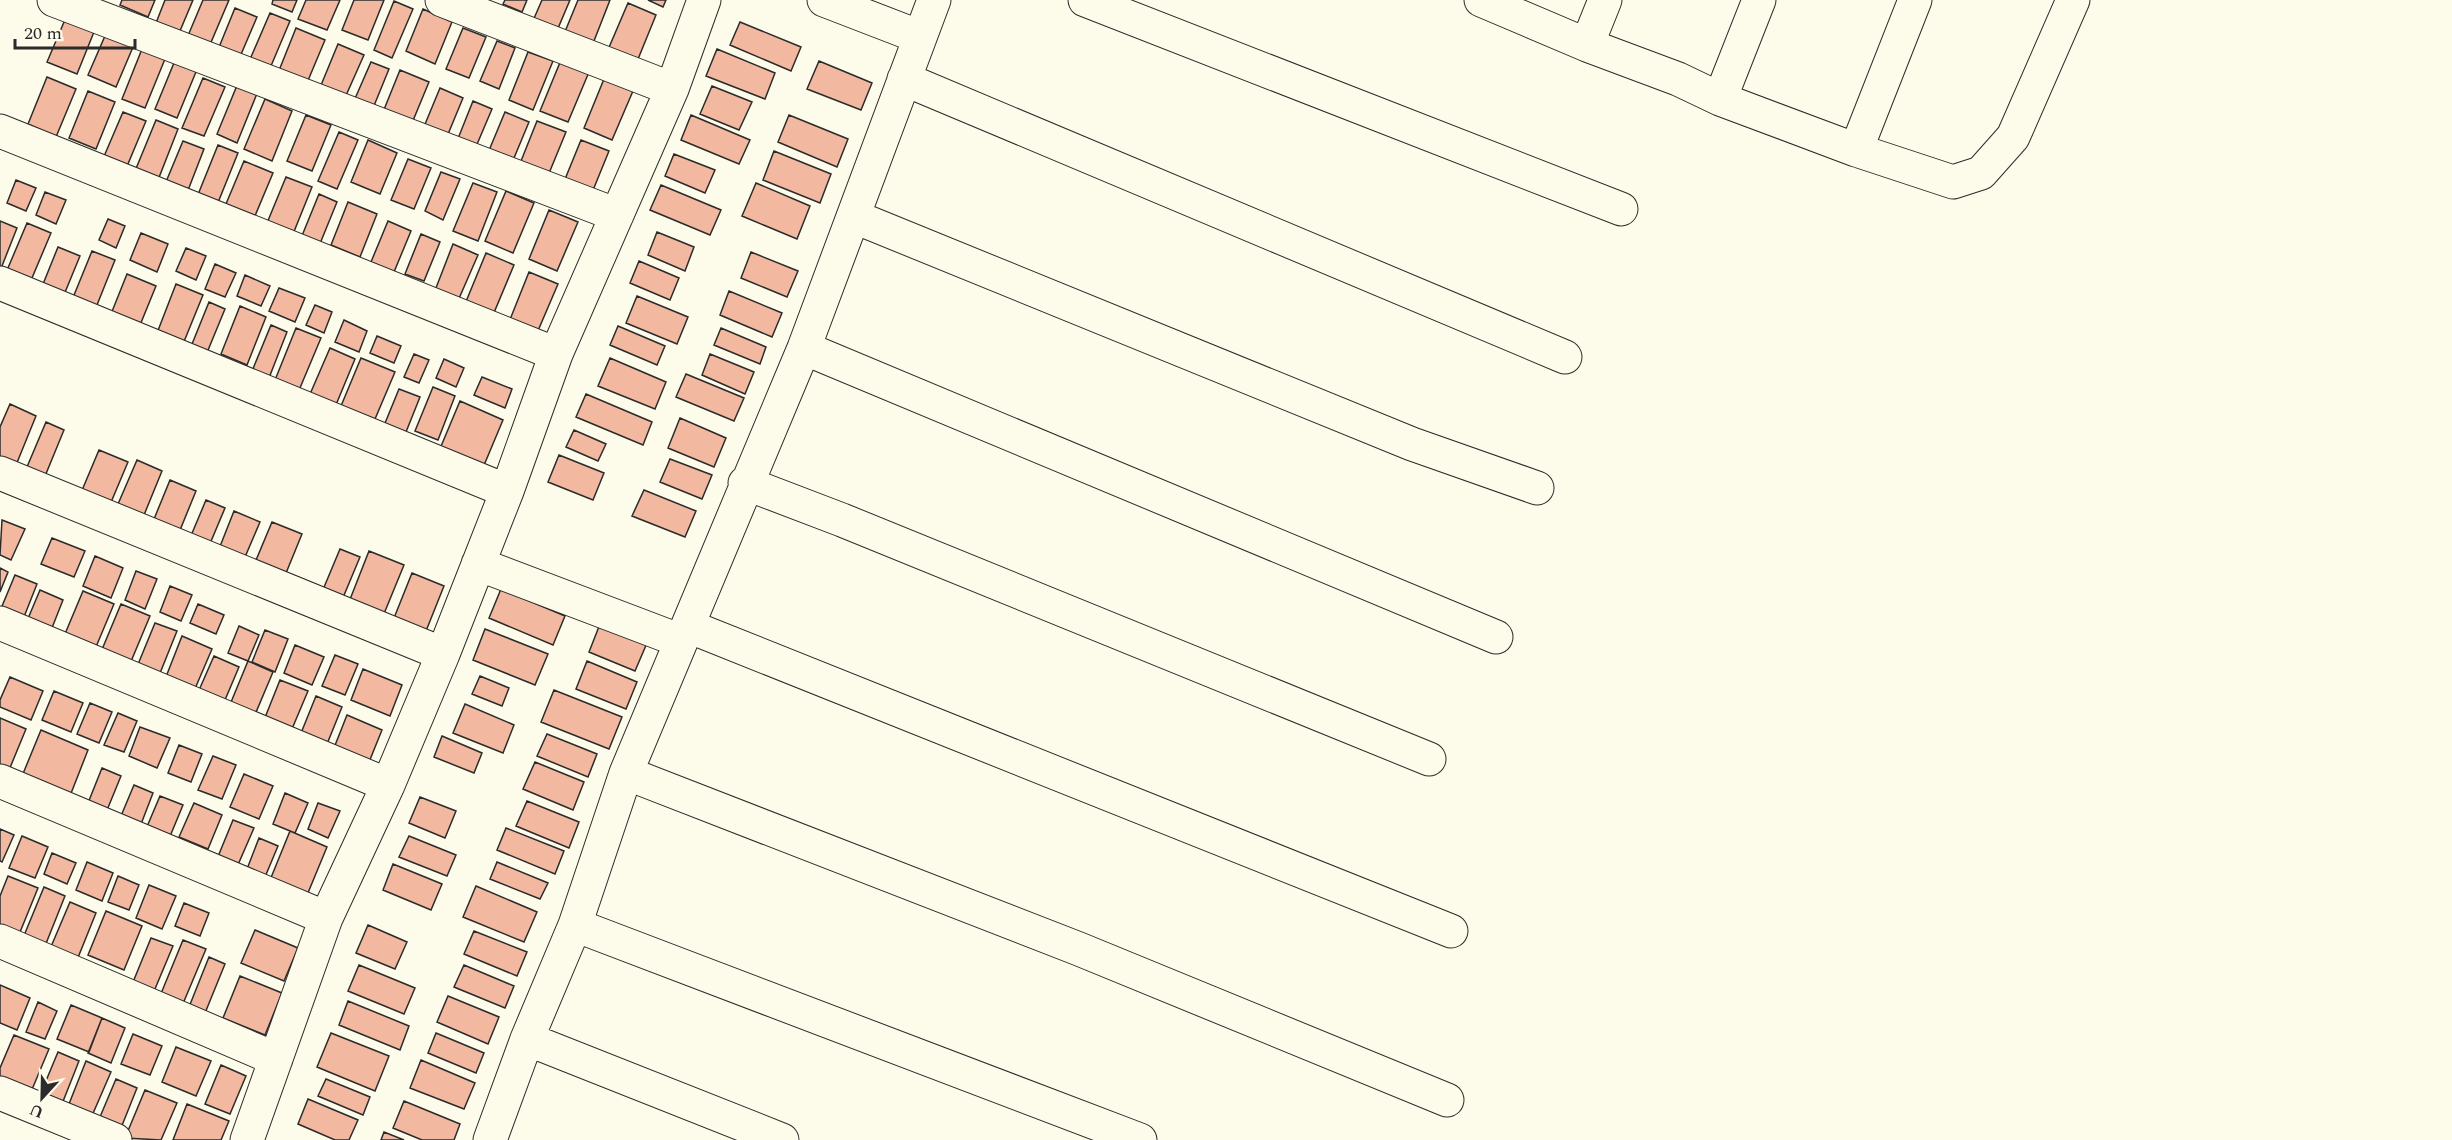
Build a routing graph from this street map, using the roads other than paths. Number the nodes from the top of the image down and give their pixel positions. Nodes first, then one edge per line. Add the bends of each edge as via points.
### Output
1 (54, 0) edge
2 (442, 0) edge
3 (704, 0) edge
4 (824, 0) edge
5 (934, 0) edge
6 (1085, 0) edge
7 (1481, 0) edge
8 (1605, 0) edge
9 (1759, 0) edge
10 (1915, 0) edge
11 (2073, 0) edge
12 (920, 37) junction
13 (1587, 45) junction
14 (904, 79) junction
15 (672, 89) junction
16 (1720, 99) junction
17 (0, 131) edge
18 (1856, 150) junction
19 (1621, 209) dead end
20 (617, 215) junction
21 (855, 217) junction
22 (0, 283) edge
23 (804, 348) junction
24 (556, 354) junction
25 (1565, 357) dead end
26 (0, 473) edge
27 (745, 483) junction
28 (1537, 488) dead end
29 (507, 491) junction
30 (478, 564) junction
31 (0, 623) edge
32 (685, 633) junction
33 (1496, 637) dead end
34 (443, 654) junction
35 (1429, 759) dead end
36 (626, 773) junction
37 (0, 781) edge
38 (388, 784) junction
39 (326, 918) junction
40 (575, 925) junction
41 (1451, 931) dead end
42 (0, 942) edge
43 (527, 1039) junction
44 (276, 1059) junction
45 (0, 1093) edge
46 (1447, 1100) dead end
47 (115, 1140) edge
48 (247, 1140) edge
49 (490, 1140) edge
50 (782, 1140) edge
51 (1140, 1140) edge

1 - 20 street
2 - 15 street
3 - 15 street
4 - 12 street
5 - 12 street
6 - 19 street
7 - 13 street
8 - 13 street
9 - 16 street
10 - 18 street
11 - 18 street via 2013,137 1981,173 1953,182
12 - 14 street
13 - 16 street
14 - 21 street
14 - 25 street
15 - 20 street
16 - 18 street
17 - 24 street
20 - 24 street
21 - 23 street
21 - 28 street via 1412,444
22 - 29 street
23 - 27 street
23 - 33 street
24 - 29 street
26 - 34 street
27 - 32 street
27 - 35 street
29 - 30 street
30 - 32 street
30 - 34 street
31 - 38 street
32 - 36 street
32 - 41 street
34 - 38 street
36 - 40 street
36 - 46 street via 1079,949
37 - 39 street
38 - 39 street
39 - 44 street
40 - 43 street
40 - 51 street
42 - 44 street
43 - 49 street
43 - 50 street
44 - 48 street
45 - 47 street

